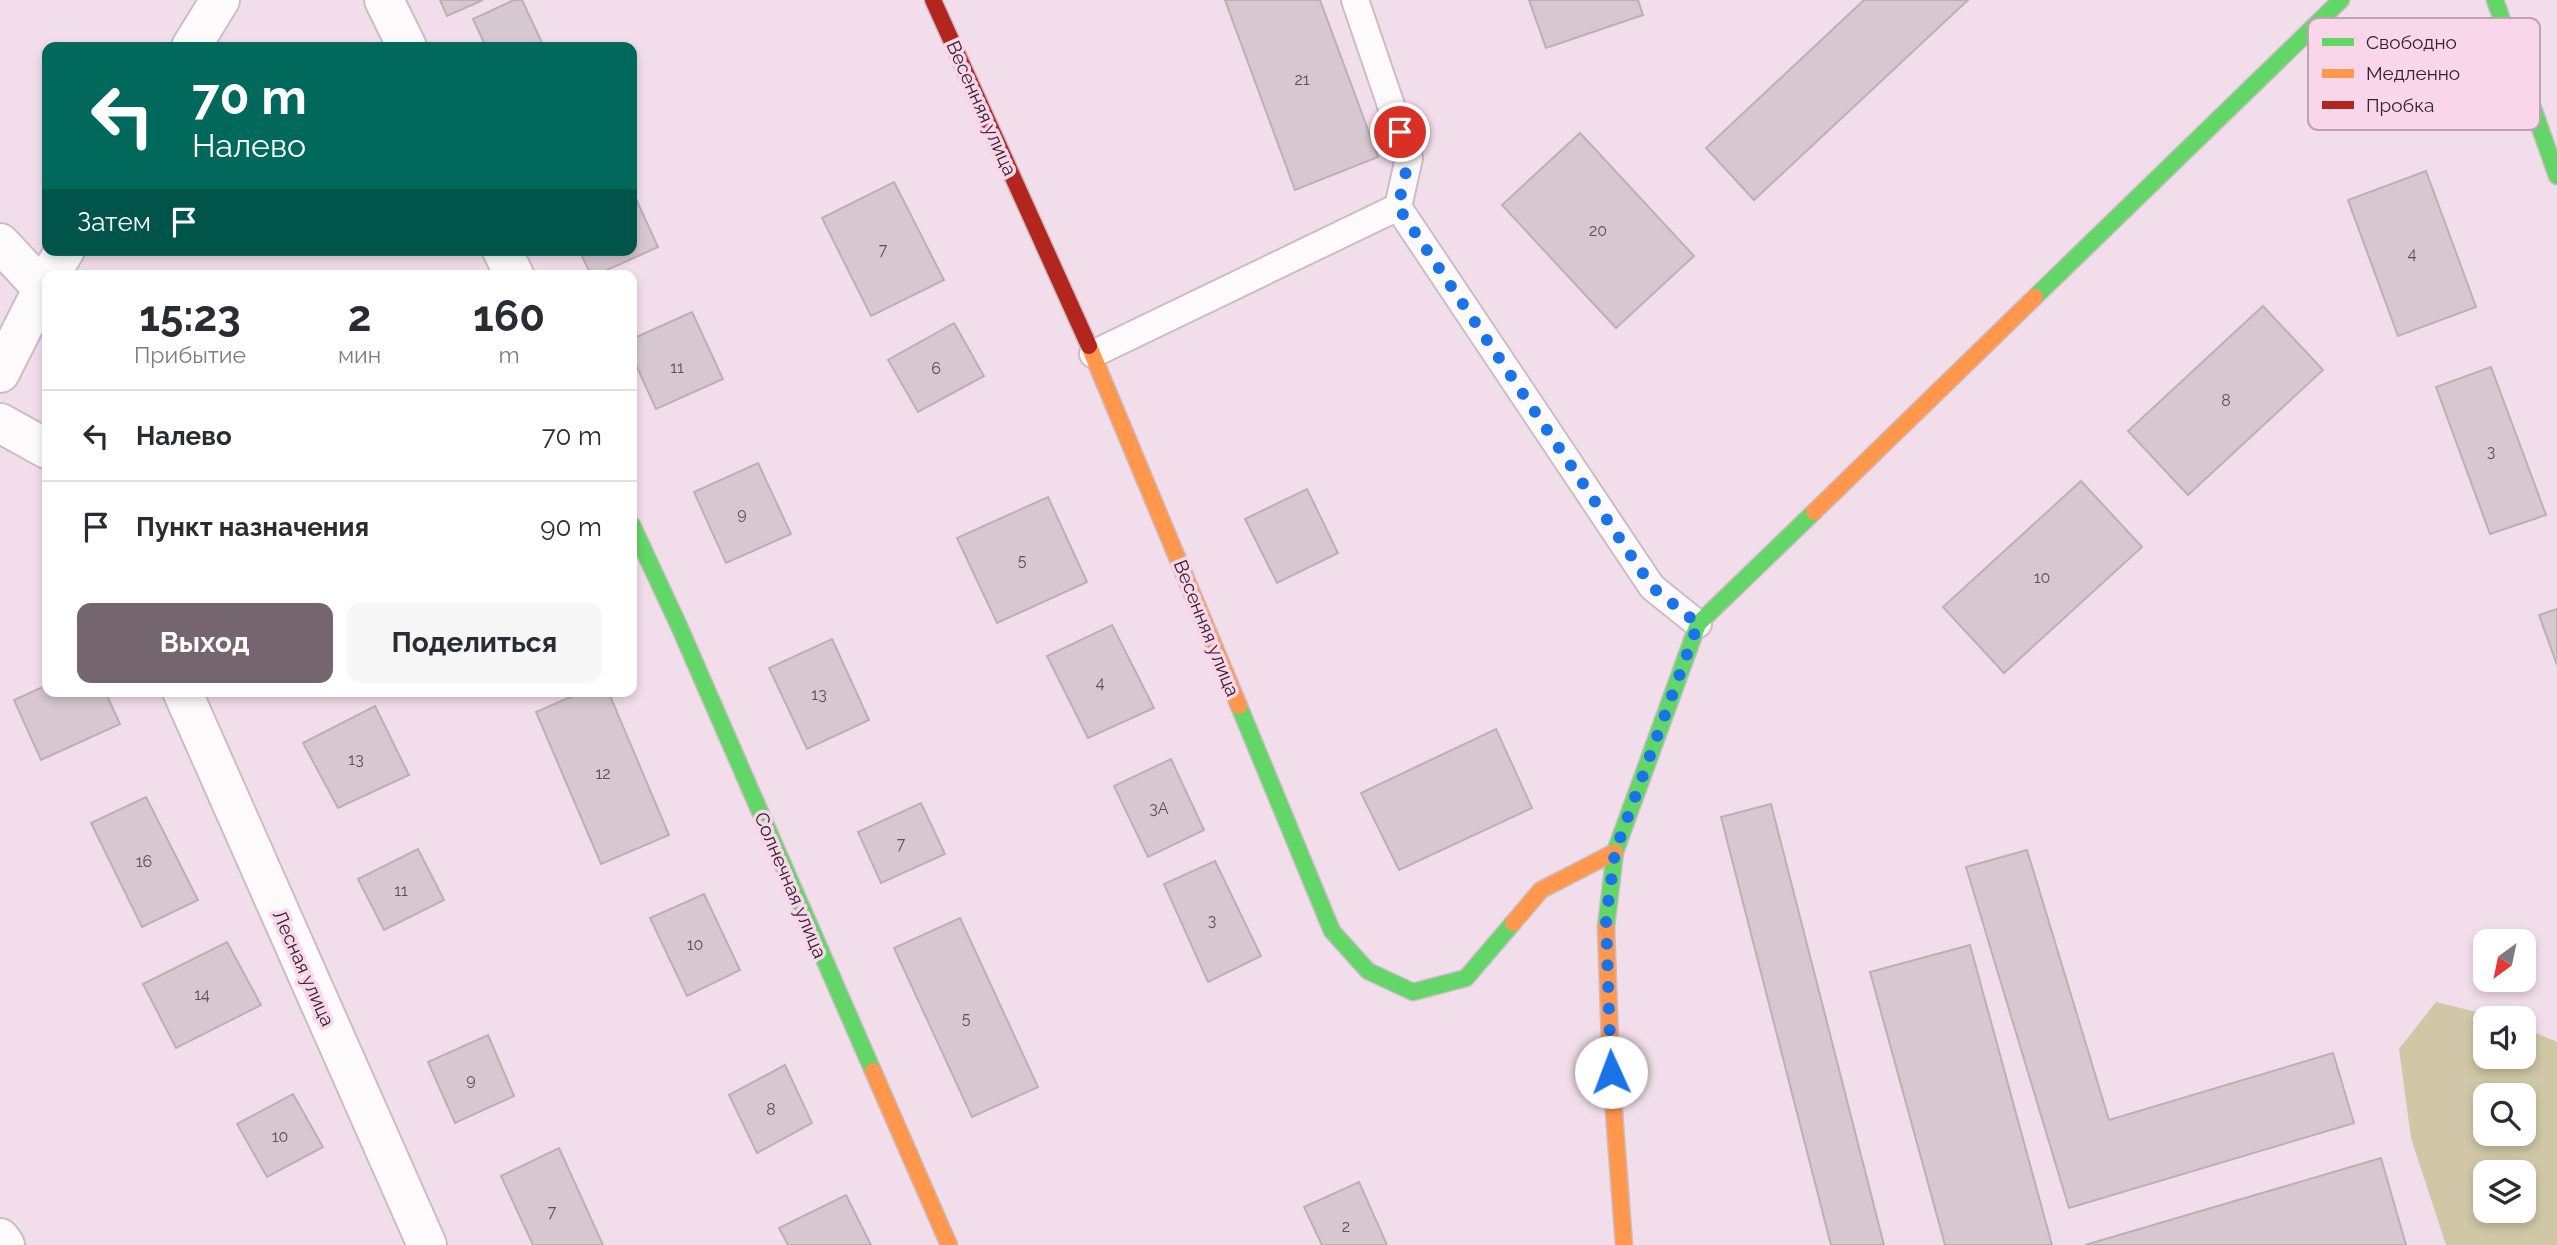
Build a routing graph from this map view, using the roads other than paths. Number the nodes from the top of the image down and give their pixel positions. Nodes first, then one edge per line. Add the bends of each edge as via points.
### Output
1 (220, 0) edge
2 (384, 0) edge
3 (933, 0) edge
4 (1355, 0) edge
5 (2341, 0) edge
6 (2495, 0) edge
7 (2322, 18) edge
8 (2501, 18) edge
9 (2308, 32) edge
10 (194, 42) edge
11 (405, 42) edge
12 (2540, 128) edge
13 (2557, 176) edge
14 (1398, 207) junction
15 (0, 243) edge
16 (42, 278) edge
17 (42, 289) edge
18 (1093, 354) junction
19 (0, 373) edge
20 (0, 423) edge
21 (42, 446) edge
22 (637, 536) edge
23 (1698, 624) junction
24 (185, 697) edge
25 (1615, 852) junction
26 (0, 1238) edge
27 (5, 1245) edge
28 (427, 1245) edge
29 (949, 1245) edge
30 (1624, 1245) edge

1 - 10 street
2 - 11 street
3 - 18 street, Весенняя улица
4 - 14 lane via 1409,158
5 - 7 street
6 - 8 street
9 - 23 street
12 - 13 street
14 - 18 lane
14 - 23 lane via 1652,587
15 - 16 street
17 - 19 street
18 - 25 street, Весенняя улица via 1332,930 1368,971 1413,992 1466,978 1541,890
20 - 21 street
22 - 29 street, Солнечная улица
23 - 25 street
24 - 28 street, Лесная улица
25 - 30 street via 1606,919
26 - 27 street

